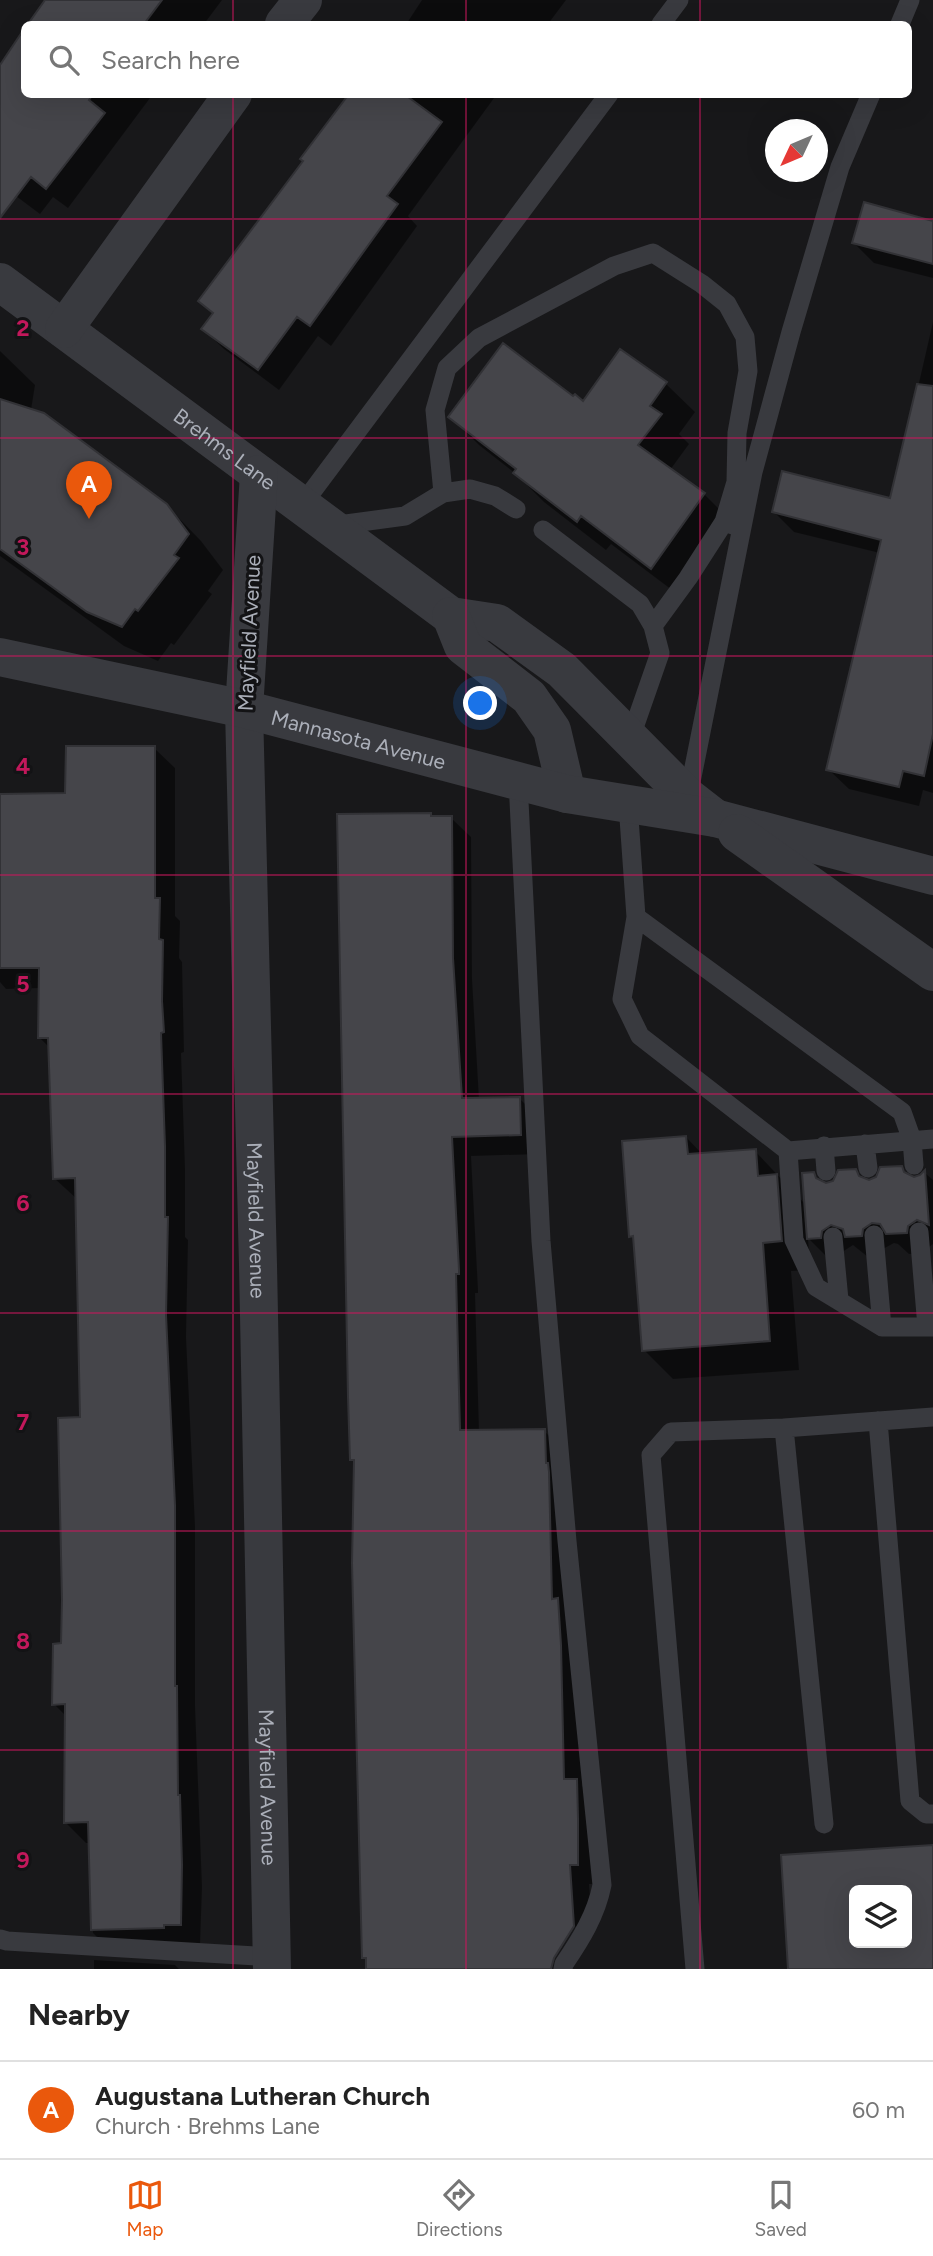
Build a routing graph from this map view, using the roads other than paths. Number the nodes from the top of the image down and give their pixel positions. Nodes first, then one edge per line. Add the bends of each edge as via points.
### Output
1 (303, 0) edge
2 (679, 0) edge
3 (910, 0) edge
4 (287, 21) edge
5 (663, 21) edge
6 (901, 21) edge
7 (230, 98) edge
8 (606, 98) edge
9 (868, 98) edge
10 (0, 282) edge
11 (64, 329) junction
12 (419, 348) junction
13 (447, 368) junction
14 (259, 474) junction
15 (443, 493) junction
16 (516, 509) dead end
17 (316, 515) junction
18 (733, 525) junction
19 (543, 530) dead end
20 (452, 615) junction
21 (653, 626) junction
22 (0, 657) edge
23 (244, 709) junction
24 (630, 739) junction
25 (518, 782) junction
26 (567, 794) junction
27 (628, 804) junction
28 (701, 807) junction
29 (933, 876) edge
30 (636, 917) junction
31 (933, 972) edge
32 (933, 1139) edge
33 (912, 1140) junction
34 (865, 1144) junction
35 (824, 1146) junction
36 (788, 1151) junction
37 (914, 1165) dead end
38 (868, 1168) dead end
39 (826, 1171) dead end
40 (919, 1232) dead end
41 (874, 1235) dead end
42 (833, 1237) dead end
43 (839, 1300) junction
44 (882, 1327) junction
45 (930, 1327) edge
46 (933, 1417) edge
47 (878, 1421) junction
48 (784, 1428) junction
49 (933, 1814) edge
50 (824, 1825) dead end
51 (0, 1939) edge
52 (272, 1963) edge
53 (563, 1969) edge
54 (695, 1969) edge

1 - 4 street
2 - 5 lane
3 - 6 lane
7 - 11 street
8 - 12 lane
9 - 18 lane via 840,167 753,471
10 - 11 street, Brehms Lane
11 - 14 street, Brehms Lane
12 - 13 lane
12 - 17 lane
13 - 15 lane via 435,410
13 - 18 lane via 479,338 614,266 653,253 727,304 745,337 748,371 737,433
14 - 17 street, Brehms Lane
14 - 23 street, Mayfield Avenue
15 - 16 lane via 470,489 495,496
15 - 17 lane via 405,516
17 - 20 street, Brehms Lane
18 - 21 lane
18 - 28 lane
19 - 21 lane via 640,604
20 - 24 street, Brehms Lane via 497,624 562,670
20 - 26 street via 463,646 528,697 552,730
21 - 24 lane via 660,653
22 - 23 street, Mannasota Avenue
23 - 25 street, Mannasota Avenue
23 - 52 street, Mayfield Avenue
24 - 28 street, Brehms Lane
25 - 26 street, Mannasota Avenue
25 - 53 lane via 541,1241 602,1885 598,1904
26 - 27 street, Mannasota Avenue
27 - 28 street, Mannasota Avenue
27 - 30 lane
28 - 29 street, Mannasota Avenue
28 - 31 street, Mannasota Avenue
30 - 33 lane via 902,1112
30 - 36 lane via 622,999 640,1036
32 - 33 lane
33 - 34 lane
33 - 37 lane
34 - 35 lane
34 - 38 lane
35 - 36 lane
35 - 39 lane
36 - 43 lane via 794,1240 816,1287
40 - 45 lane
41 - 44 lane
42 - 43 lane
43 - 44 lane
44 - 45 lane
46 - 47 lane
47 - 48 lane
47 - 49 lane via 910,1801
48 - 50 lane
48 - 54 lane via 671,1432 651,1455
51 - 52 lane

